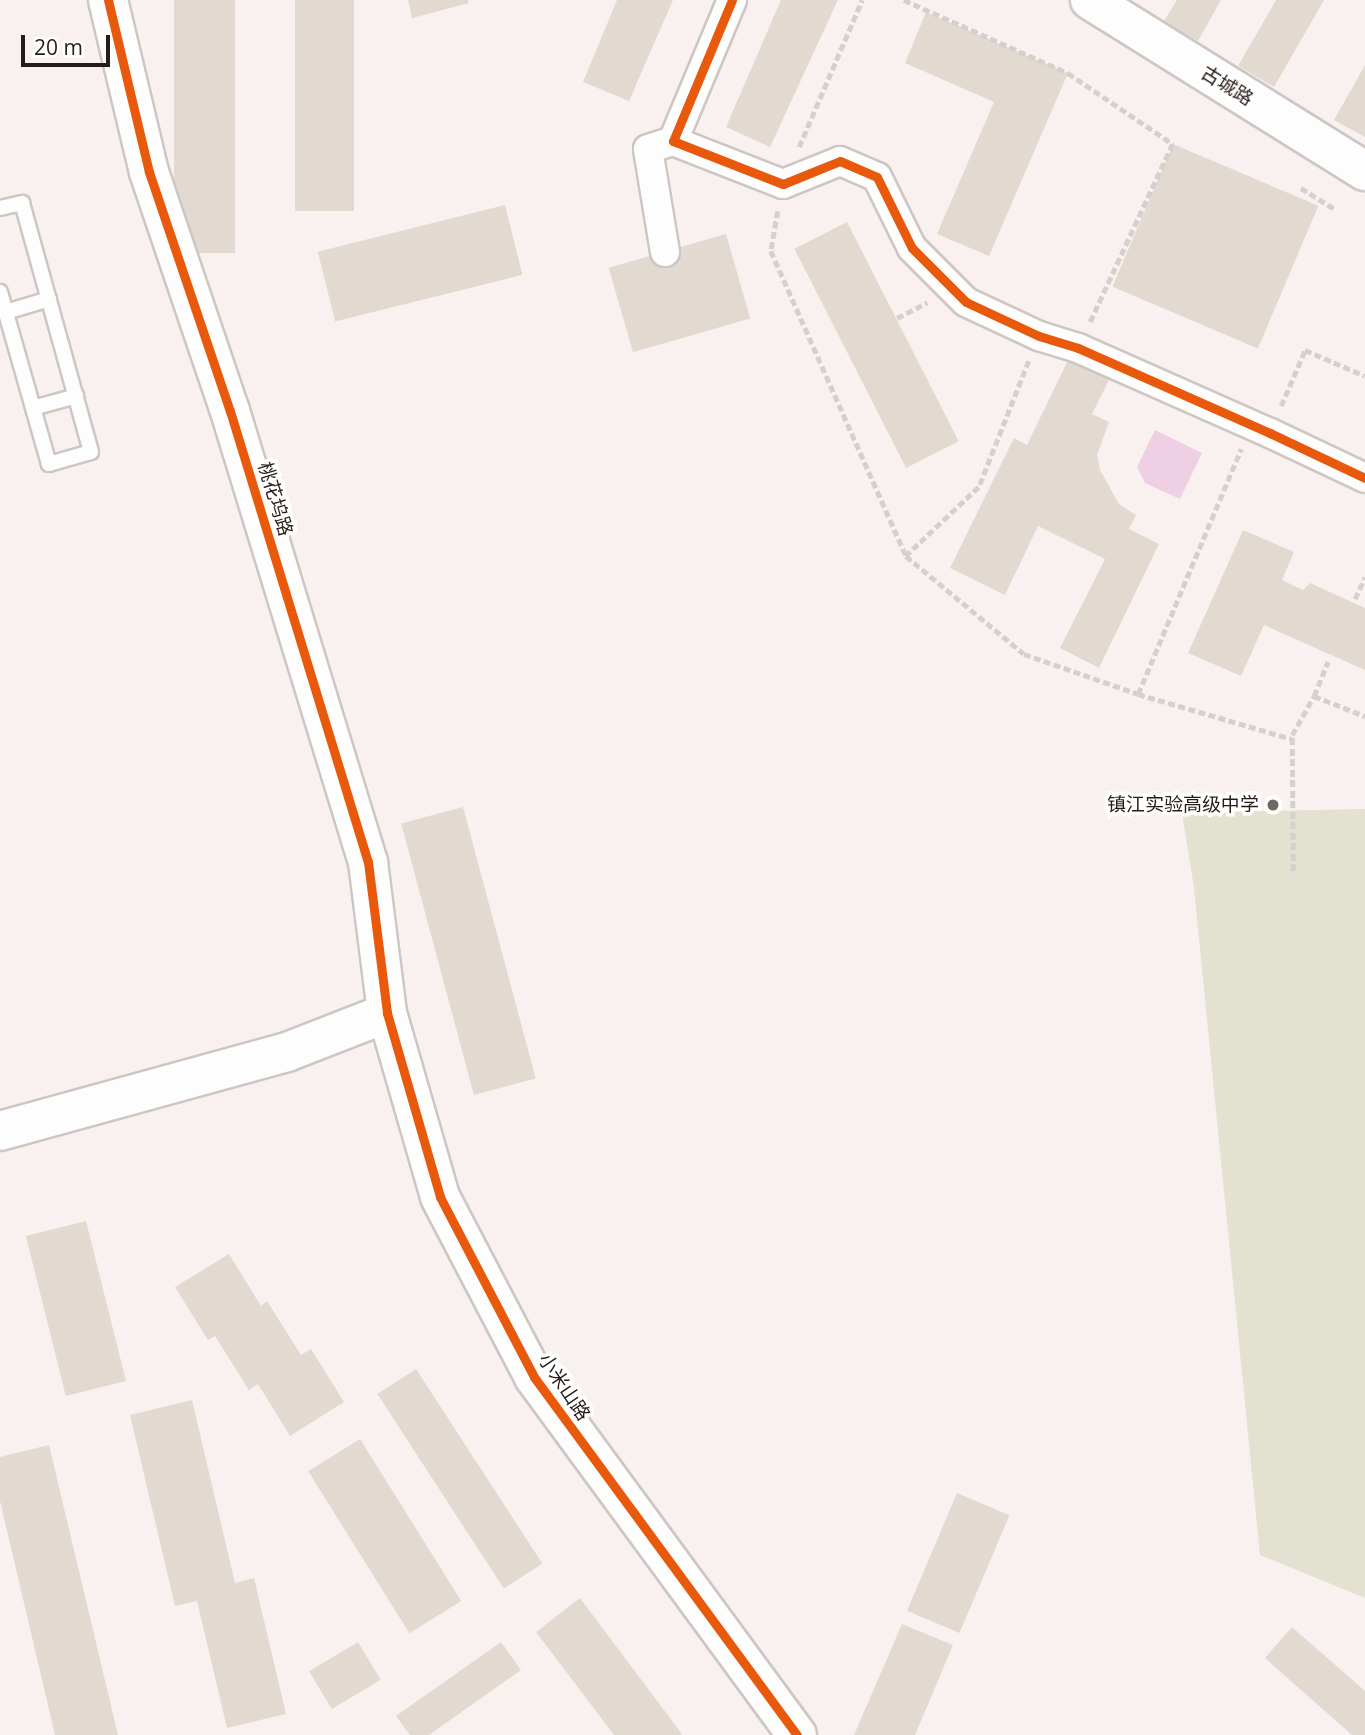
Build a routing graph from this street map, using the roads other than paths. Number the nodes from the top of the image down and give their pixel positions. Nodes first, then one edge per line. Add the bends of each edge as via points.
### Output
1 (108, 0) edge
2 (732, 0) edge
3 (1090, 0) edge
4 (673, 141) junction
5 (1365, 171) edge
6 (0, 208) edge
7 (665, 253) dead end
8 (0, 292) edge
9 (49, 299) junction
10 (6, 312) junction
11 (76, 396) junction
12 (33, 408) junction
13 (1365, 478) edge
14 (387, 1013) junction
15 (0, 1131) edge
16 (797, 1735) edge

1 - 14 street, 桃花坞路 via 149,172 230,411 368,862
2 - 4 street
3 - 5 street, 古城路
4 - 7 street via 648,149
4 - 13 street via 783,184 840,161 877,177 912,248 965,302
6 - 9 lane via 22,202
8 - 10 lane
9 - 10 lane
9 - 11 lane
10 - 12 lane
11 - 12 lane
11 - 12 lane via 91,452 49,464
14 - 15 street via 287,1052
14 - 16 street, 小米山路 via 440,1197 534,1377

